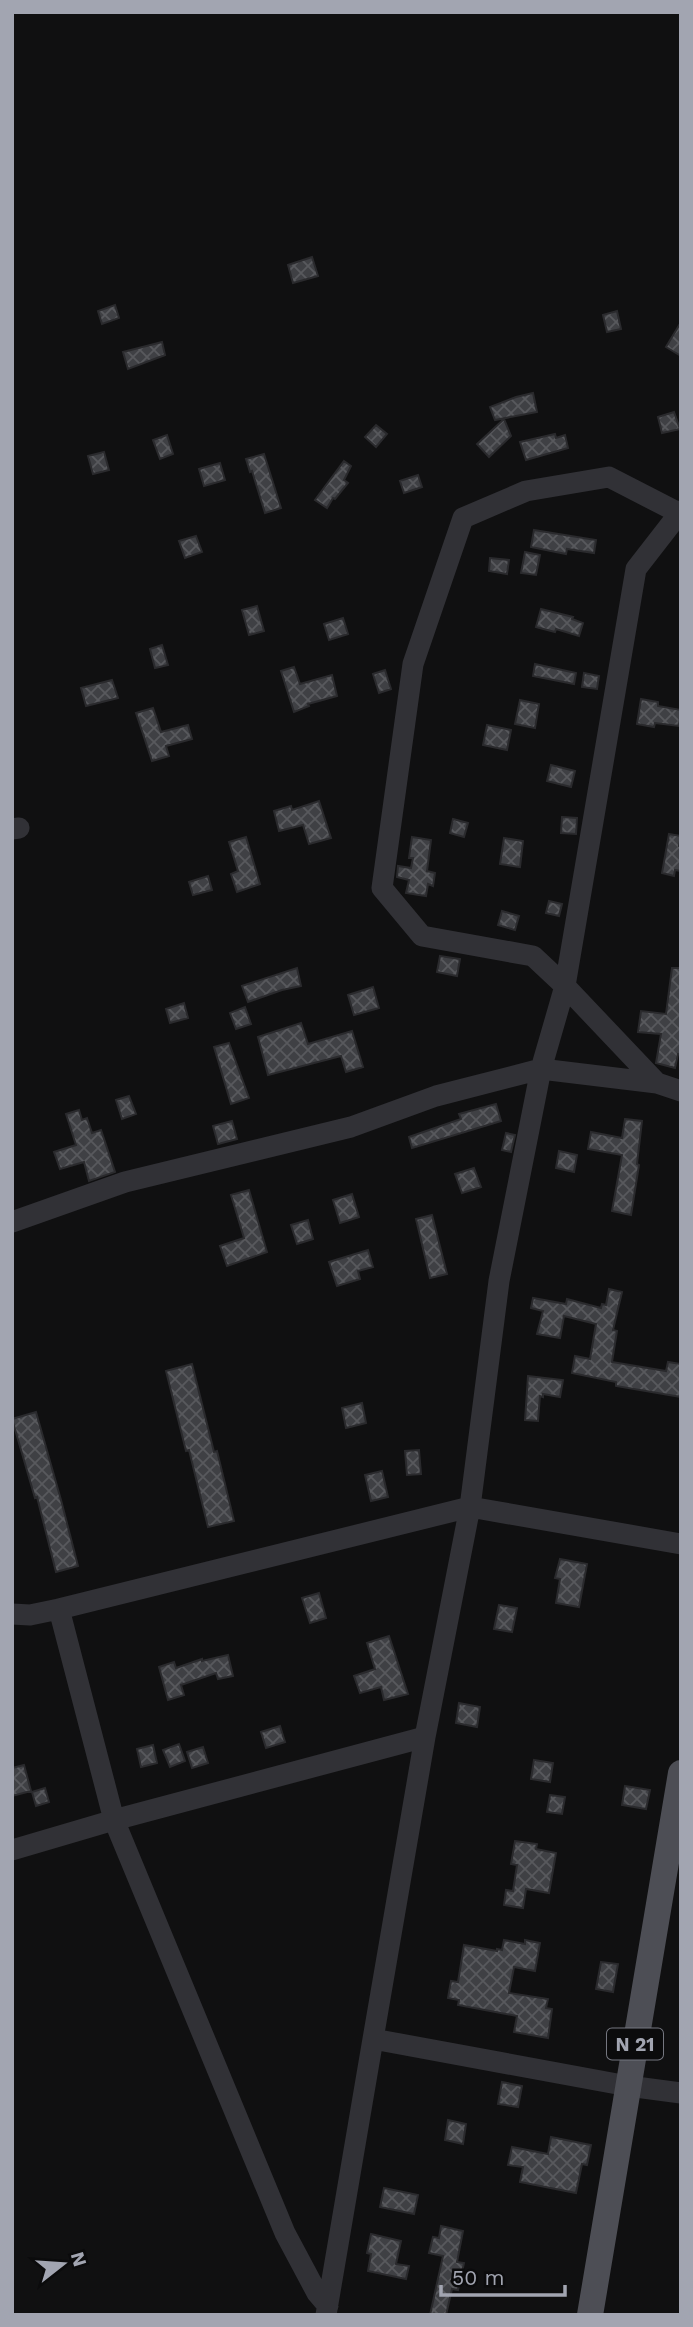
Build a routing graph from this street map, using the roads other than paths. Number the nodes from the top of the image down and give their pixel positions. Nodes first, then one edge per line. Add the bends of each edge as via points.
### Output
1 (680, 513) edge
2 (565, 986) junction
3 (541, 1069) junction
4 (657, 1083) junction
5 (681, 1091) edge
6 (12, 1222) edge
7 (470, 1507) junction
8 (681, 1544) edge
9 (59, 1609) junction
10 (12, 1614) edge
11 (425, 1737) junction
12 (681, 1773) edge
13 (114, 1820) junction
14 (12, 1850) edge
15 (373, 2039) junction
16 (628, 2086) junction
17 (681, 2093) edge
18 (327, 2310) edge
19 (590, 2315) edge

1 - 2 street via 636,569
1 - 2 street via 609,477 526,491 463,518 413,664 382,888 422,936 533,956
2 - 3 street
2 - 4 street
3 - 4 street
3 - 6 street via 436,1096 351,1127 125,1182
3 - 7 street via 499,1281
4 - 5 street
7 - 8 street
7 - 9 street
7 - 11 street
9 - 10 street
9 - 13 street
11 - 13 street
11 - 15 street
12 - 16 main road, N 21
13 - 14 street
13 - 18 street via 285,2233
15 - 16 street
15 - 18 street
16 - 17 street
16 - 19 main road, N 21

